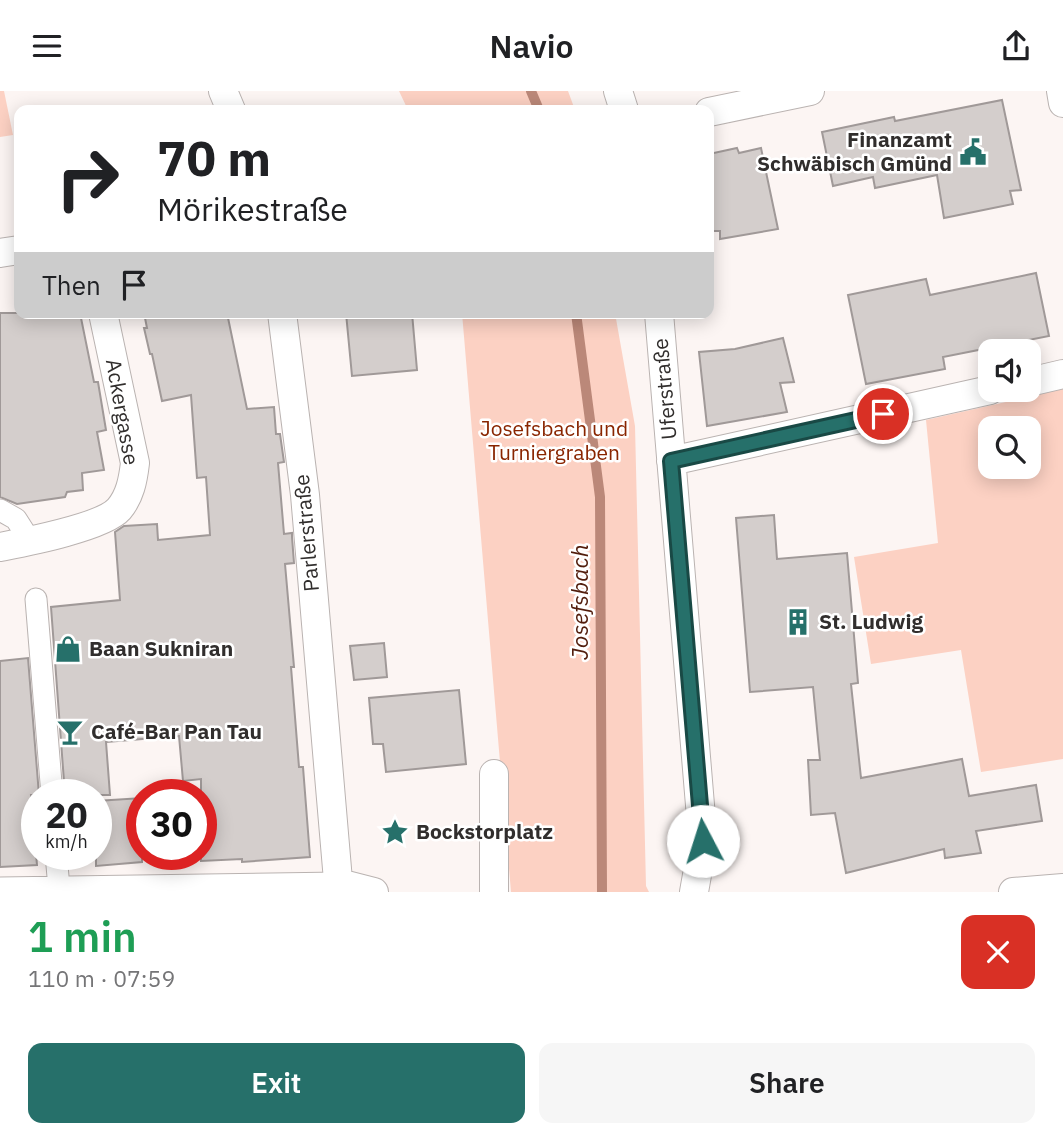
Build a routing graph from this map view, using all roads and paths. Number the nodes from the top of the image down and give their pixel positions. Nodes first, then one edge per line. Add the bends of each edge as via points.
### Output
1 (810, 91) edge
2 (1061, 91) edge
3 (1063, 103) edge
4 (714, 111) edge
5 (104, 319) edge
6 (283, 319) edge
7 (659, 319) edge
8 (1063, 375) edge
9 (1041, 380) edge
10 (978, 393) edge
11 (671, 461) junction
12 (0, 510) edge
13 (30, 541) junction
14 (0, 547) edge
15 (36, 599) dead end
16 (494, 774) dead end
17 (50, 779) edge
18 (57, 870) edge
19 (0, 888) edge
20 (59, 888) junction
21 (339, 888) edge
22 (1063, 888) edge
23 (374, 892) edge
24 (494, 892) edge
25 (694, 892) edge
26 (1013, 892) edge

1 - 4 street
2 - 3 street
5 - 13 street, Ackergasse via 135,463 132,487 118,511 78,529
6 - 21 street, Parlerstraße via 304,495
7 - 11 street, Uferstraße
8 - 9 street
10 - 11 street
11 - 25 street, Uferstraße via 703,841
12 - 13 street via 16,519
13 - 14 street, Ackergasse
15 - 17 street
16 - 24 street
18 - 20 street
19 - 20 street
20 - 21 street
21 - 23 street
22 - 26 street

